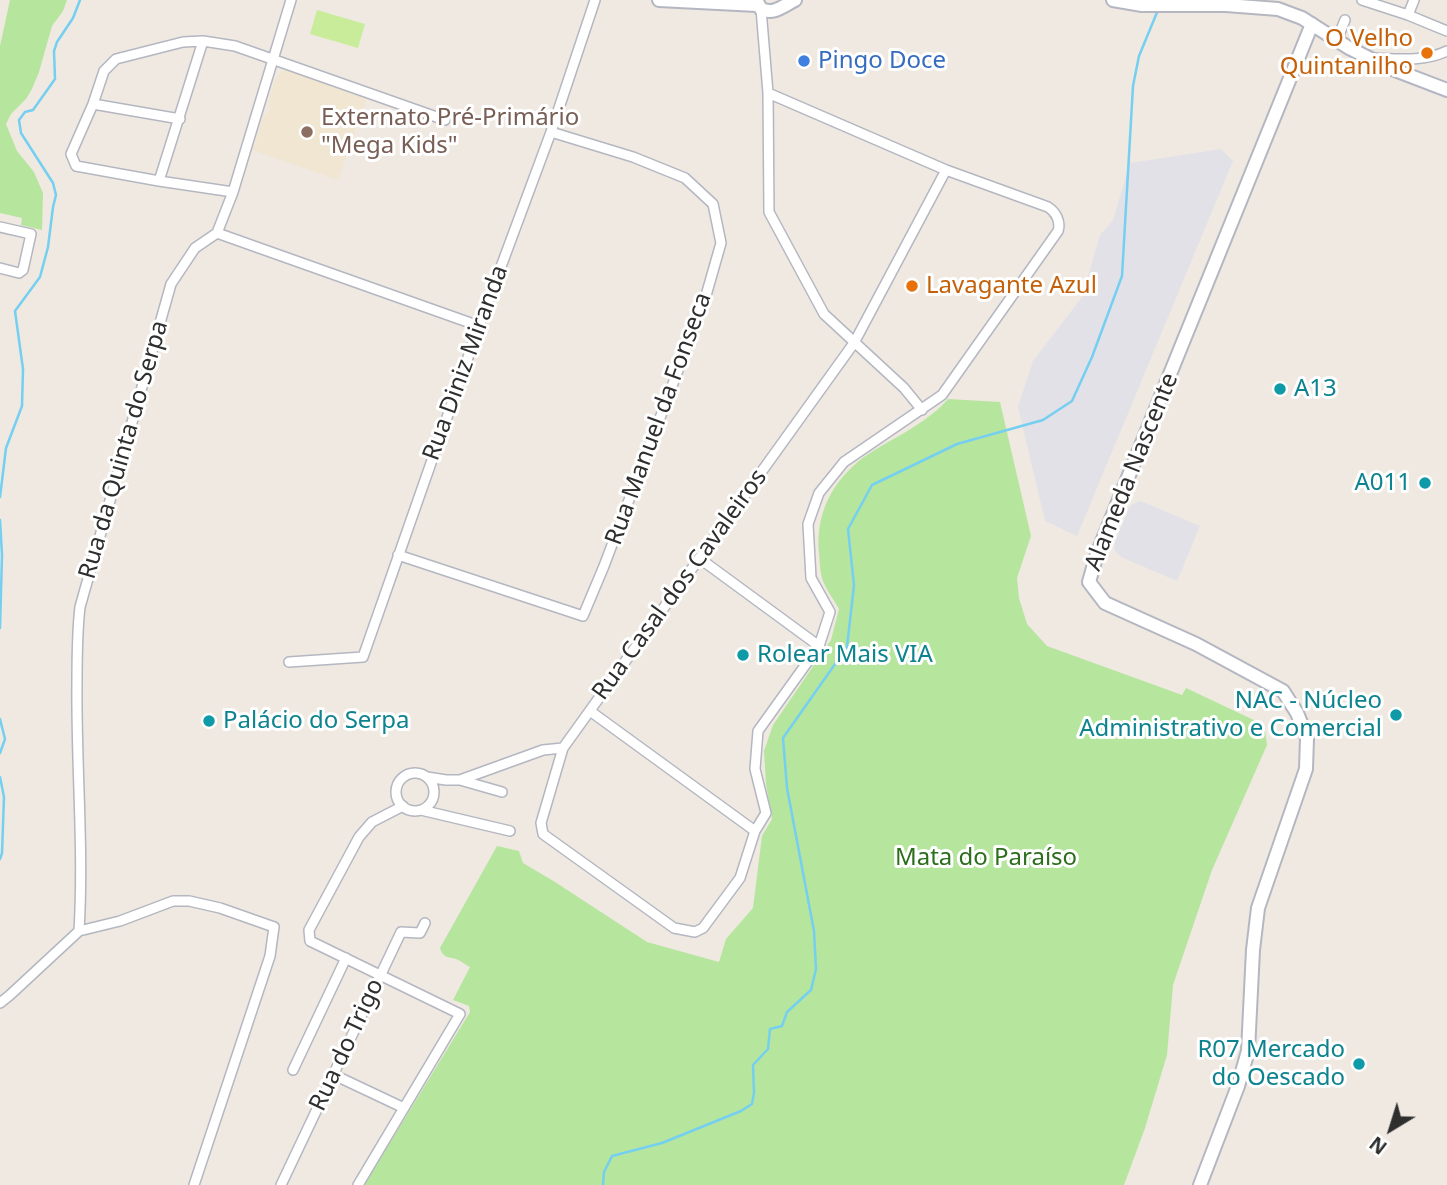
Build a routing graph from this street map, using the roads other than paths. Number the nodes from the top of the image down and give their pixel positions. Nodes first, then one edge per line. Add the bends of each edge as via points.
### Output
1 (291, 0) edge
2 (595, 0) edge
3 (659, 0) edge
4 (736, 0) edge
5 (795, 0) edge
6 (1113, 0) edge
7 (1362, 0) edge
8 (1415, 0) edge
9 (721, 4) junction
10 (758, 5) edge
11 (779, 7) edge
12 (1409, 15) junction
13 (1345, 20) dead end
14 (1312, 24) junction
15 (1447, 31) edge
16 (764, 34) junction
17 (1337, 40) junction
18 (204, 41) junction
19 (1447, 51) edge
20 (1369, 58) junction
21 (274, 59) junction
22 (1447, 90) edge
23 (768, 93) junction
24 (93, 104) junction
25 (180, 119) junction
26 (445, 120) dead end
27 (551, 132) junction
28 (946, 170) junction
29 (159, 181) junction
30 (233, 192) junction
31 (0, 227) edge
32 (217, 233) junction
33 (0, 268) edge
34 (479, 326) junction
35 (854, 343) junction
36 (922, 410) junction
37 (398, 555) junction
38 (699, 558) junction
39 (819, 646) junction
40 (289, 662) dead end
41 (590, 711) junction
42 (563, 748) junction
43 (427, 777) junction
44 (460, 780) junction
45 (502, 792) dead end
46 (403, 806) junction
47 (421, 810) junction
48 (510, 831) dead end
49 (755, 831) junction
50 (425, 923) dead end
51 (79, 931) junction
52 (346, 958) junction
53 (380, 975) junction
54 (0, 1003) edge
55 (293, 1070) dead end
56 (332, 1074) junction
57 (404, 1108) junction
58 (194, 1185) edge
59 (281, 1185) edge
60 (358, 1185) edge
61 (1200, 1185) edge

1 - 21 street, Rua da Quinta do Serpa
2 - 27 street, Rua Diniz Miranda
3 - 9 street
4 - 9 street
5 - 11 street
6 - 14 street via 1278,9
7 - 12 street
8 - 12 street
9 - 10 street
10 - 11 street via 768,13
10 - 16 street
11 - 16 street
12 - 15 street
13 - 17 street
14 - 17 street
14 - 61 street, Alameda Nascente via 1089,582 1105,603 1196,643 1283,691 1307,738 1306,769 1258,908 1248,1051
16 - 23 street
17 - 20 street
18 - 21 street
18 - 24 street via 116,59 104,71
18 - 25 street
19 - 20 street via 1411,60
20 - 22 street
21 - 26 street
21 - 30 street, Rua da Quinta do Serpa
23 - 28 street
23 - 35 street via 769,212 824,314
24 - 25 street
24 - 29 street via 71,153 76,166
25 - 29 street
27 - 34 street, Rua Diniz Miranda
27 - 37 street, Rua Manuel da Fonseca via 685,178 713,204 721,243 705,299 583,617
28 - 35 street, Rua Casal dos Cavaleiros
28 - 36 street via 1048,207 1059,224 951,384
29 - 30 street
30 - 32 street, Rua da Quinta do Serpa
31 - 33 street via 31,234 22,271
32 - 34 street
32 - 51 street, Rua da Quinta do Serpa via 195,248 171,284 80,607
34 - 37 street, Rua Diniz Miranda
35 - 36 street
35 - 38 street, Rua Casal dos Cavaleiros
36 - 39 street via 844,462 819,493 808,524 811,578 830,612
37 - 40 street, Rua Diniz Miranda via 363,657
38 - 39 street
38 - 41 street, Rua Casal dos Cavaleiros
39 - 49 street via 758,731 755,769 766,813
41 - 42 street, Rua Casal dos Cavaleiros
41 - 49 street
42 - 44 street via 543,750
42 - 49 street, Rua Casal dos Cavaleiros via 541,823 543,834 672,927 703,928 740,878
43 - 44 street
43 - 46 street via 415,773 402,777 396,795
43 - 47 street via 433,797
44 - 45 street
46 - 47 street
46 - 52 street via 372,822 359,837 309,930 310,941
47 - 48 street
50 - 53 street, Rua do Trigo via 420,933 401,932
51 - 54 street
51 - 58 street via 173,901 220,908 274,927 270,956
52 - 53 street
52 - 55 street
53 - 56 street, Rua do Trigo
53 - 57 street via 460,1014
56 - 57 street
56 - 59 street, Rua do Trigo
57 - 60 street

